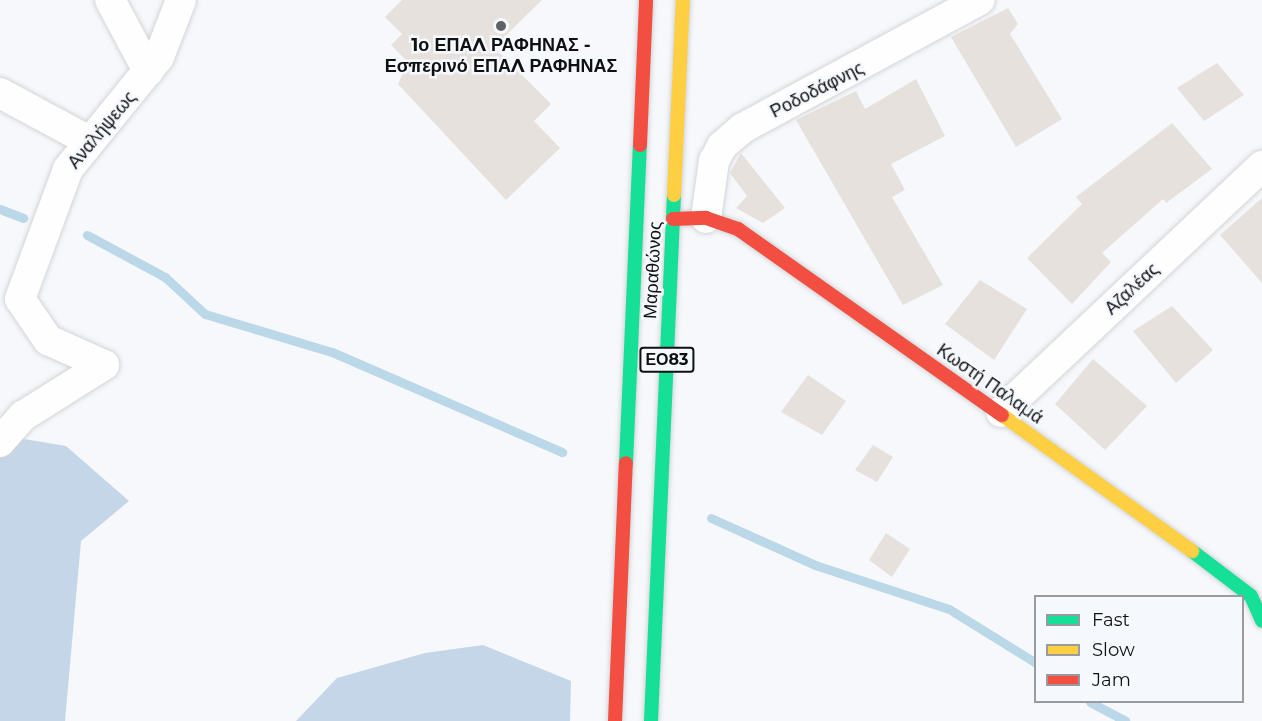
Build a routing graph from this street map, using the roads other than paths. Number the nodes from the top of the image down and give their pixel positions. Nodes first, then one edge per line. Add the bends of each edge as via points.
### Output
1 (110, 0) edge
2 (181, 0) edge
3 (646, 0) edge
4 (683, 0) edge
5 (980, 0) edge
6 (148, 71) junction
7 (0, 93) edge
8 (89, 141) junction
9 (1262, 166) edge
10 (706, 218) junction
11 (673, 219) junction
12 (10, 295) edge
13 (1001, 412) junction
14 (0, 442) edge
15 (1262, 621) edge
16 (615, 721) edge
17 (651, 721) edge

1 - 6 street
2 - 6 street, Αναλήψεως
3 - 16 main road, Μαραθώνος / ΕΟ83
4 - 11 main road, Μαραθώνος / ΕΟ83
5 - 10 street, Ροδοδάφνης via 743,128 722,146 714,161
6 - 8 street, Αναλήψεως
7 - 8 street
8 - 12 street, Αναλήψεως via 56,192
9 - 13 street, Αζαλέας
10 - 11 main road, Κωστή Παλαμά
10 - 13 main road, Κωστή Παλαμά via 738,229 770,249
11 - 17 main road, Μαραθώνος / ΕΟ83
12 - 14 street via 48,340 104,365 23,416
13 - 15 main road, Κωστή Παλαμά via 1251,596

